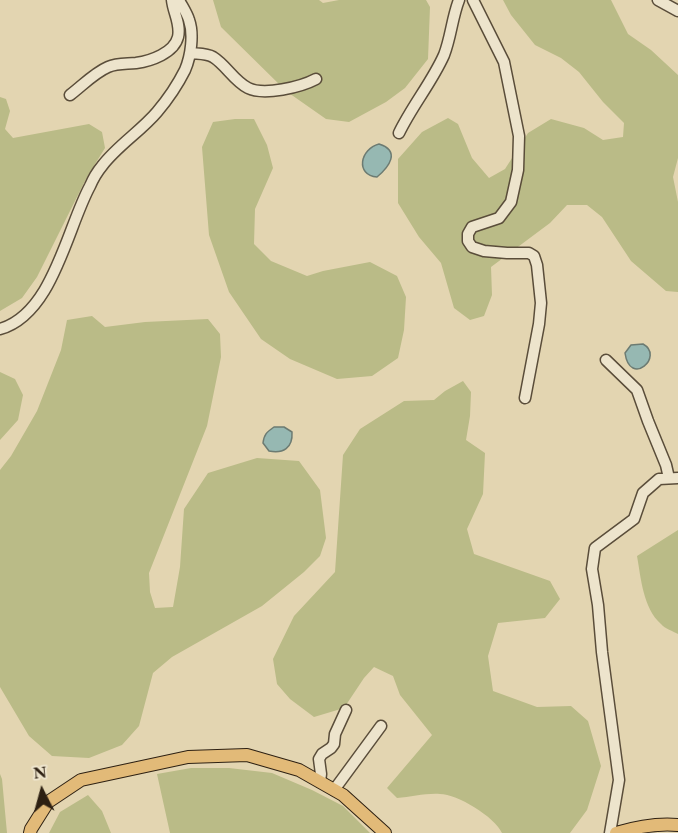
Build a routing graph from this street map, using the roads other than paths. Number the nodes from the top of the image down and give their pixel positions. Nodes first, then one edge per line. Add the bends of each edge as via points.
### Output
1 (171, 0) edge
2 (178, 0) edge
3 (459, 0) edge
4 (473, 0) edge
5 (658, 0) edge
6 (678, 11) edge
7 (190, 53) junction
8 (316, 79) dead end
9 (70, 95) dead end
10 (399, 133) dead end
11 (0, 329) edge
12 (606, 360) dead end
13 (525, 398) dead end
14 (673, 478) edge
15 (346, 710) dead end
16 (381, 726) dead end
17 (320, 782) junction
18 (334, 790) junction
19 (678, 825) edge
20 (30, 833) edge
21 (385, 833) edge
22 (610, 833) edge
23 (616, 833) edge

1 - 9 street via 179,29 170,49 138,63 106,68
2 - 7 street via 190,20
3 - 10 street via 444,54
4 - 13 street via 504,62 519,136 518,170 511,202 499,218 472,227 468,241 472,247 484,250 529,253 537,264 541,303
5 - 6 street
7 - 8 street via 214,58 250,90 280,90
7 - 11 street via 186,68 157,112 101,166 41,296 20,319
12 - 14 street via 637,390
14 - 22 street via 659,478 643,493 634,519 595,548 592,569 619,780
15 - 17 street via 334,744 319,759
16 - 18 street
17 - 18 main road
17 - 20 main road via 299,770 247,755 188,757 81,780 48,802
18 - 21 main road
19 - 23 main road via 631,828

